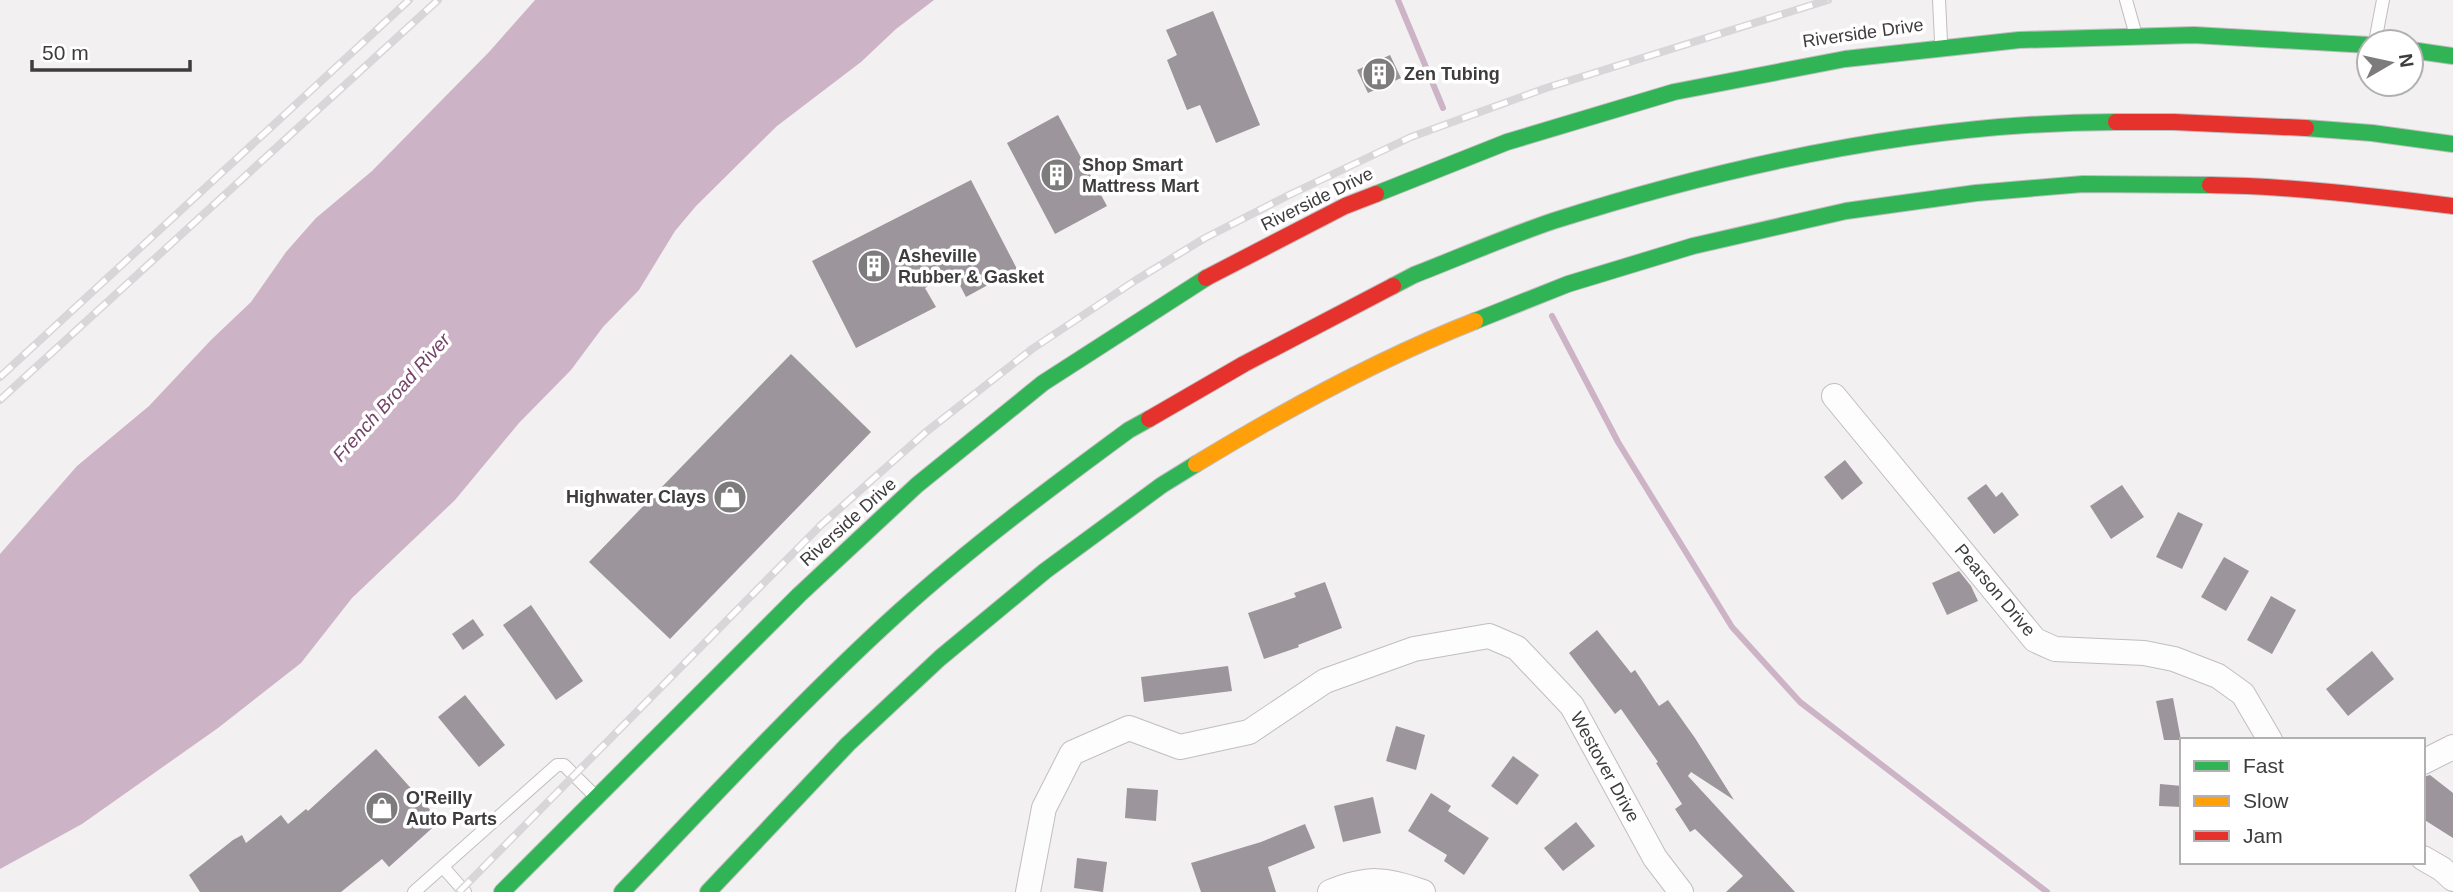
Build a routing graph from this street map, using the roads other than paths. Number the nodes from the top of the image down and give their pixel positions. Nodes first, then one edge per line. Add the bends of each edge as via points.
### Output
1 (1939, 0) edge
2 (2126, 0) edge
3 (2383, 0) edge
4 (2378, 28) edge
5 (2135, 32) junction
6 (1941, 41) junction
7 (2355, 44) edge
8 (2425, 52) edge
9 (2453, 56) edge
10 (2453, 144) edge
11 (2453, 206) edge
12 (1834, 396) dead end
13 (2269, 738) edge
14 (2453, 747) edge
15 (2425, 760) edge
16 (596, 798) junction
17 (2425, 859) edge
18 (443, 867) junction
19 (2453, 879) edge
20 (414, 892) edge
21 (465, 892) edge
22 (502, 892) edge
23 (622, 892) edge
24 (708, 892) edge
25 (1028, 892) edge
26 (1330, 892) edge
27 (1423, 892) edge
28 (1681, 892) edge

1 - 6 lane
2 - 5 lane
3 - 4 lane
5 - 6 main road, Riverside Drive via 2012,34
5 - 7 main road, Riverside Drive
6 - 16 main road, Riverside Drive via 1726,76 1577,116 1389,185 1208,276 1044,382 926,477 805,588
8 - 9 main road
10 - 23 main road via 2272,125 2174,122 2086,122 1977,130 1846,147 1683,184 1551,222 1414,275 1129,430 1009,518 900,611 805,702
11 - 24 main road via 2267,186 2084,184 1976,193 1846,211 1693,246 1568,284 1433,337 1260,426 1162,485 1045,571 940,658 848,744
12 - 13 street, Pearson Drive via 2035,640 2055,649 2144,653 2218,676 2243,694
14 - 15 street
16 - 18 lane via 564,765 557,765
16 - 22 main road, Riverside Drive
17 - 19 street
18 - 20 lane
18 - 21 lane
25 - 28 street, Westover Drive via 1044,808 1072,753 1129,728 1180,747 1249,732 1325,681 1414,649 1489,636 1517,648 1572,706 1655,858
26 - 27 street via 1383,880

